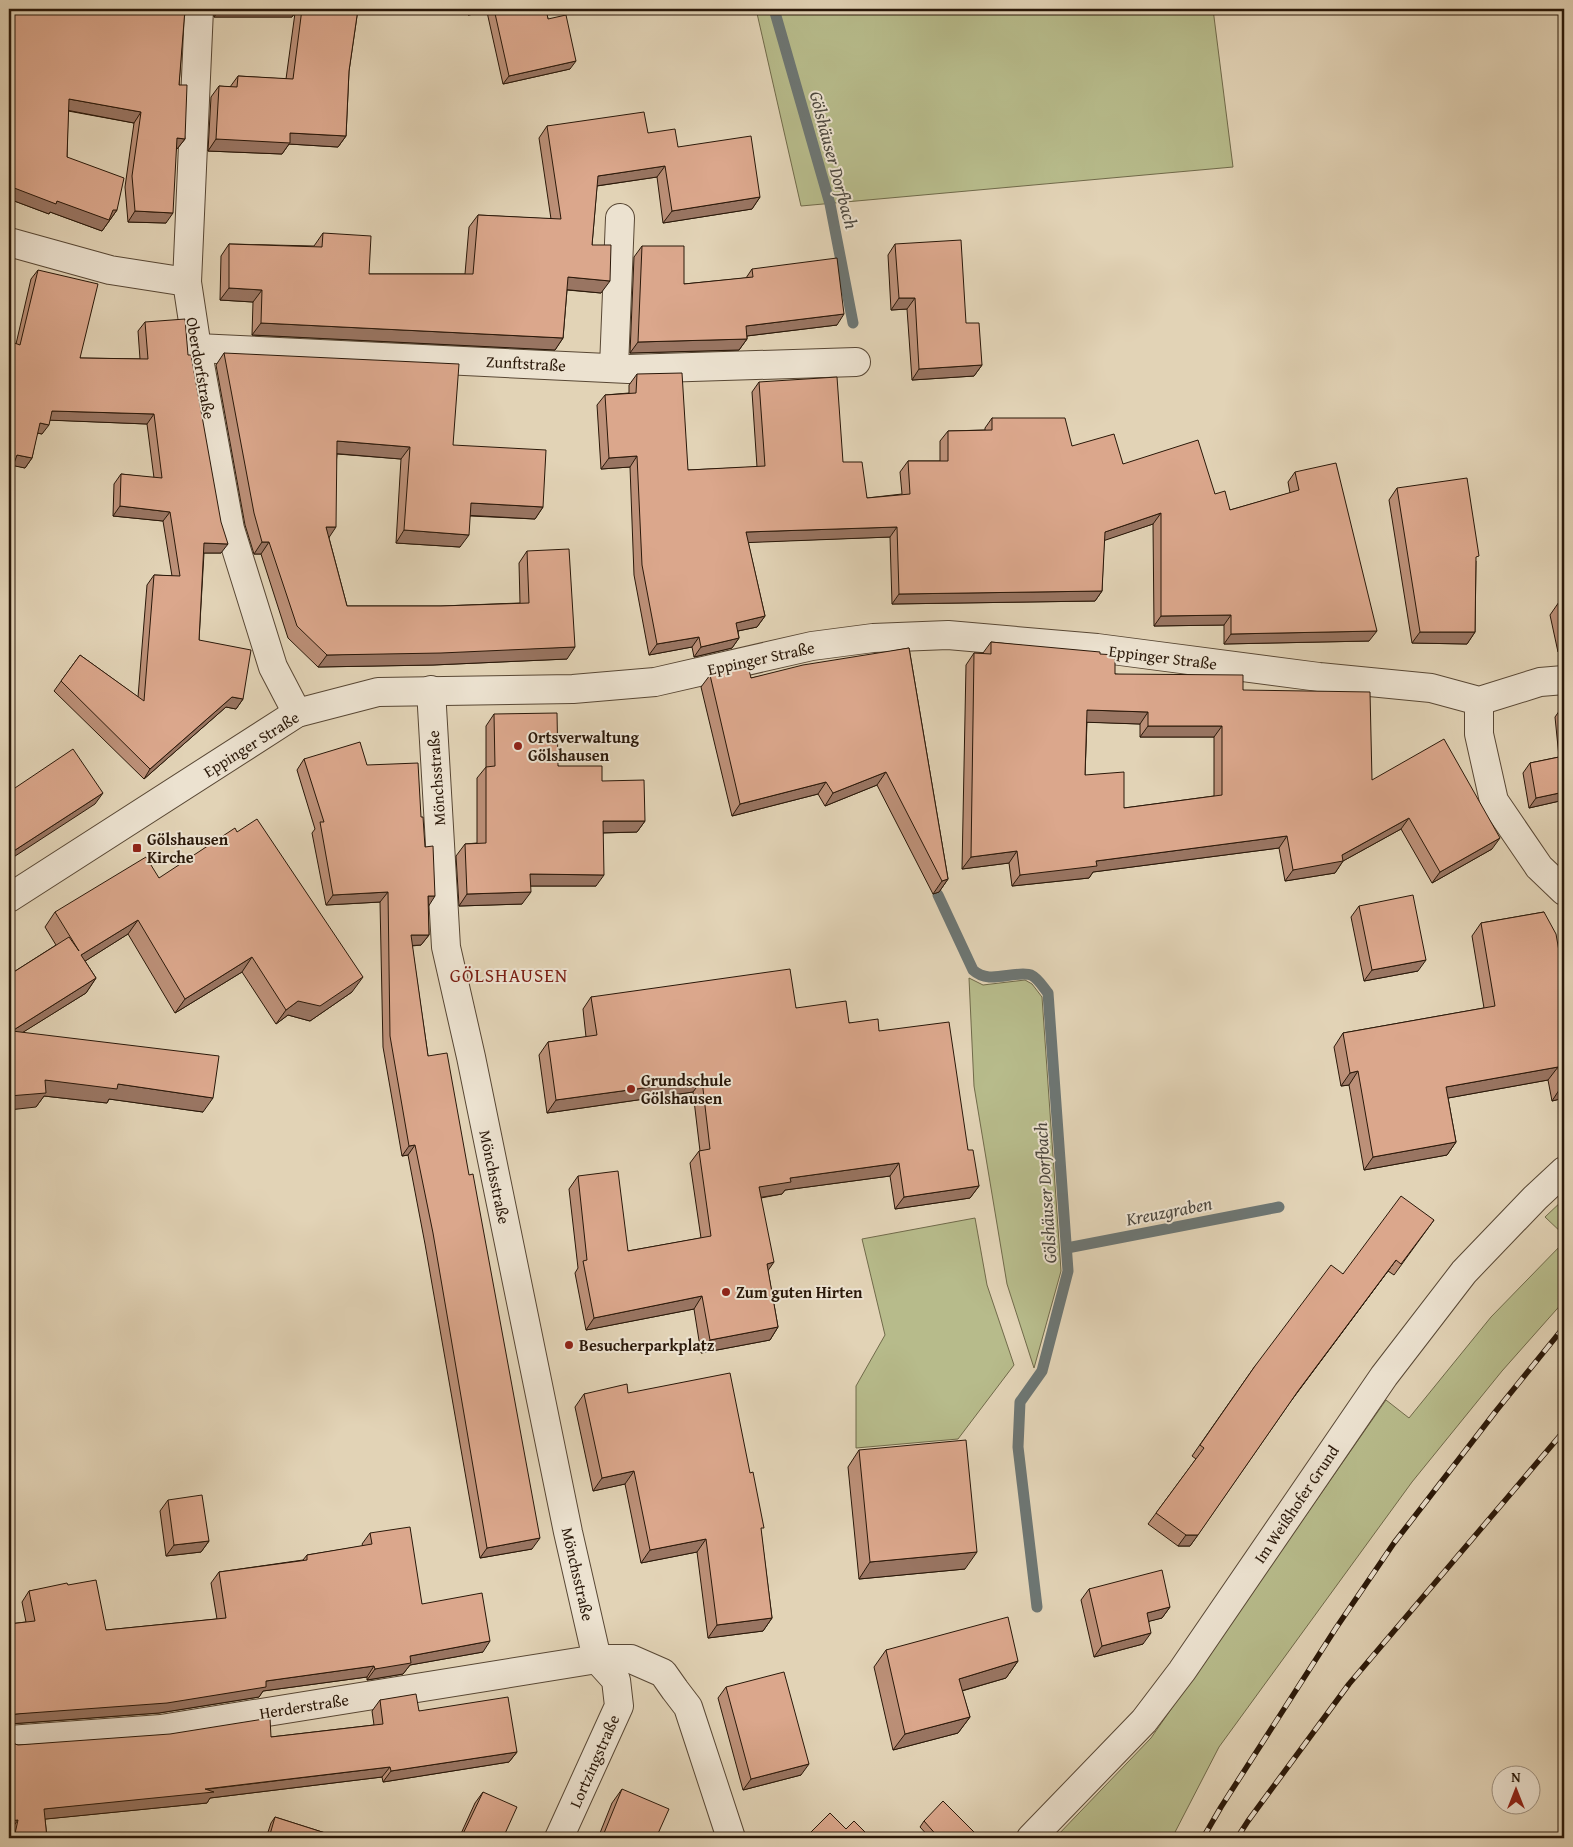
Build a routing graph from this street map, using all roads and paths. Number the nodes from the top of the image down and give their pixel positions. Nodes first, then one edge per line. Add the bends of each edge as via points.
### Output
1 (199, 9) edge
2 (620, 218) dead end
3 (9, 242) edge
4 (187, 282) junction
5 (197, 348) junction
6 (856, 362) dead end
7 (614, 368) junction
8 (1564, 680) edge
9 (431, 690) junction
10 (1479, 701) junction
11 (297, 713) junction
12 (1564, 891) edge
13 (9, 898) edge
14 (1564, 1172) edge
15 (597, 1659) junction
16 (9, 1740) edge
17 (559, 1838) edge
18 (732, 1838) edge
19 (1031, 1838) edge

1 - 4 street, Oberdorfstraße
2 - 7 street
3 - 4 street via 110,270
4 - 5 street, Oberdorfstraße
5 - 7 street, Zunftstraße
5 - 11 street, Oberdorfstraße via 230,530 272,667
6 - 7 street, Zunftstraße
8 - 10 street via 1540,682
9 - 10 street, Eppinger Straße via 573,689 654,682 812,646 873,638 948,635 1097,648 1431,688
9 - 11 street, Eppinger Straße via 378,692
9 - 15 street, Mönchsstraße via 446,947
10 - 12 street via 1479,734 1494,801 1539,867
11 - 13 street, Eppinger Straße
14 - 19 street, Im Weißhofer Grund via 1535,1198 1510,1238 1464,1272 1384,1376 1182,1671 1144,1721
15 - 16 street, Herderstraße via 161,1729
15 - 17 street, Lortzingstraße via 616,1680 619,1706
15 - 18 street via 631,1659 663,1673 688,1707

